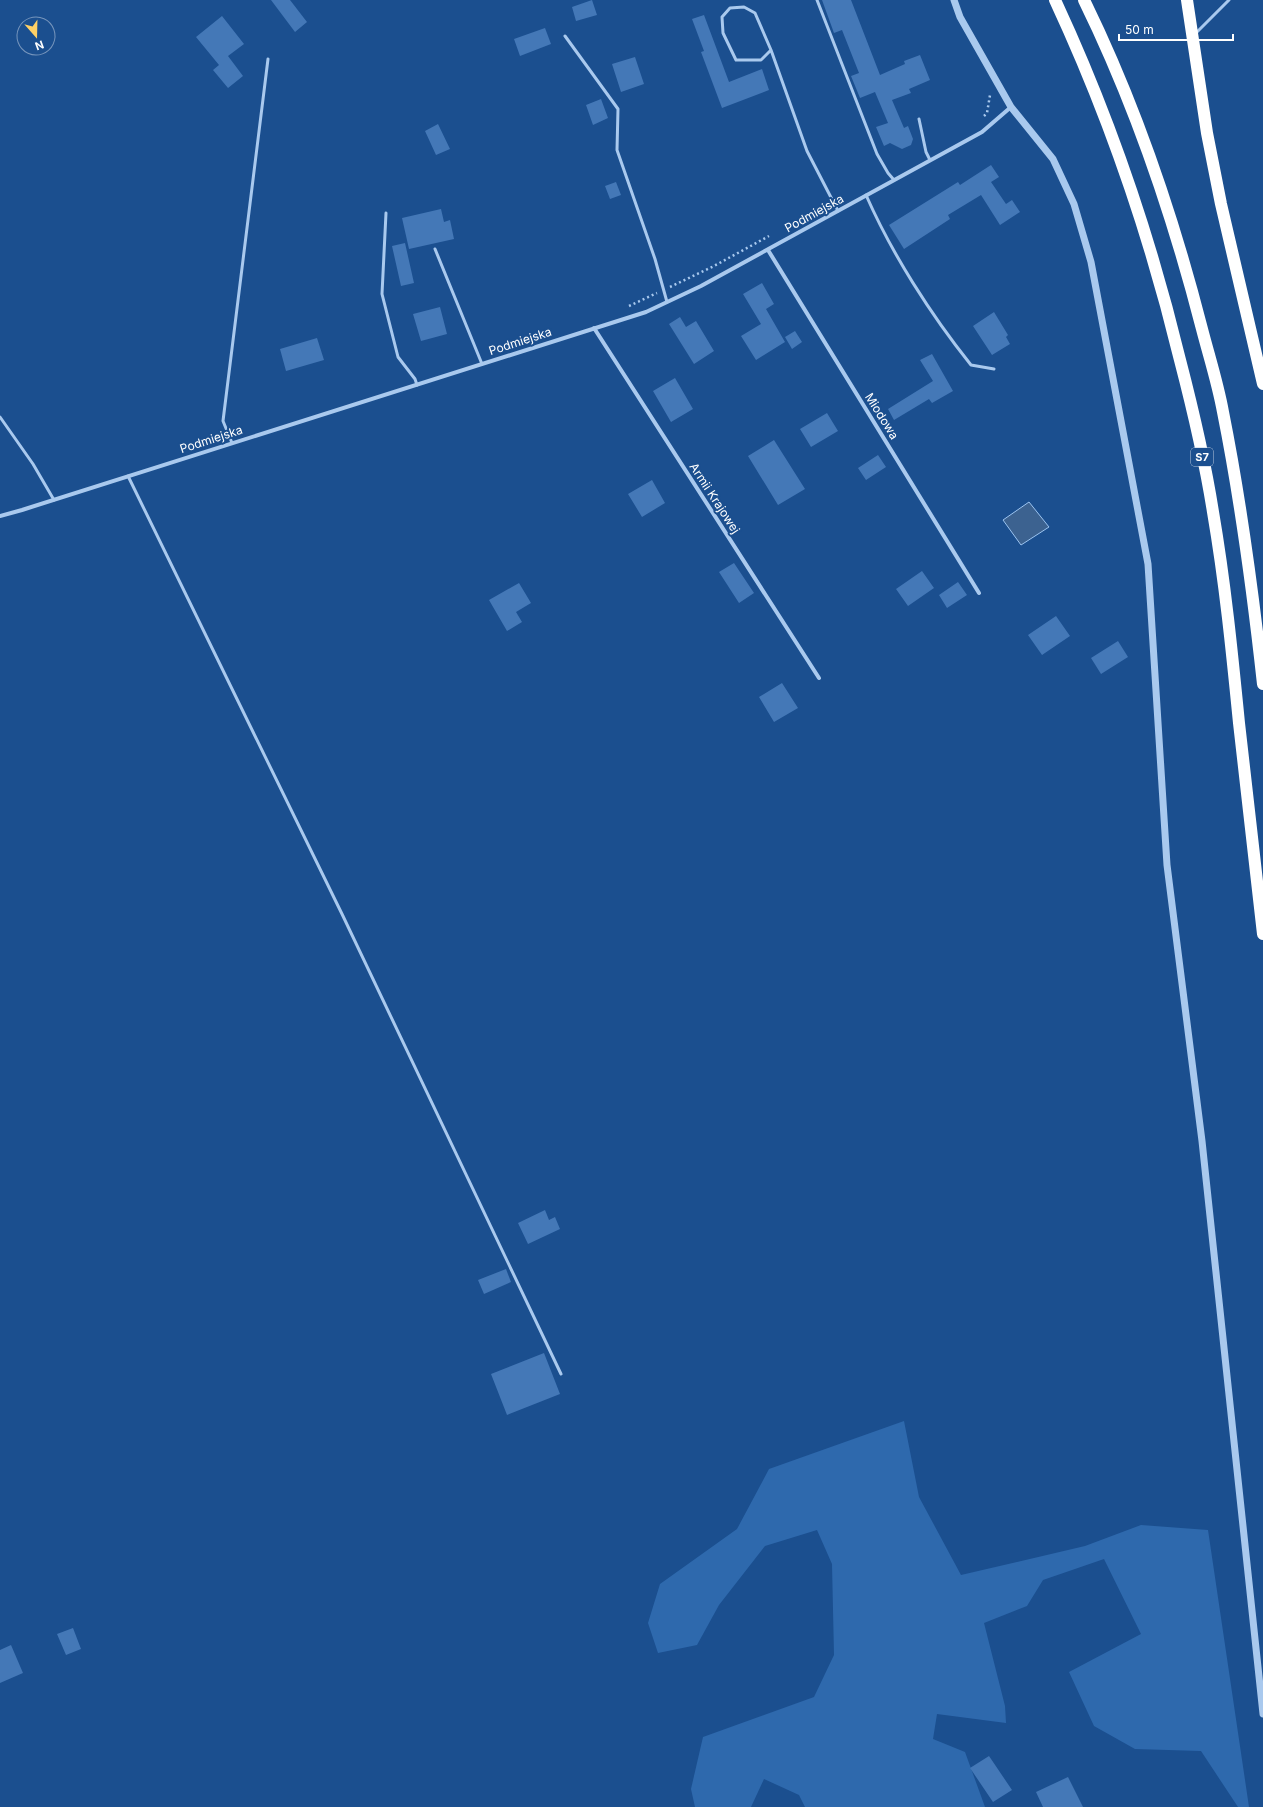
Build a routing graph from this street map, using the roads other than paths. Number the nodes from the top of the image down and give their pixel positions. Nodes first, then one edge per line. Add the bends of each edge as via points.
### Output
1 (817, 0) edge
2 (954, 0) edge
3 (1055, 0) edge
4 (1084, 0) edge
5 (1187, 0) edge
6 (1229, 0) edge
7 (565, 36) dead end
8 (1193, 36) junction
9 (771, 50) junction
10 (268, 59) dead end
11 (1011, 107) junction
12 (919, 119) dead end
13 (930, 160) junction
14 (894, 180) junction
15 (866, 196) junction
16 (838, 211) junction
17 (386, 212) dead end
18 (435, 249) dead end
19 (768, 250) junction
20 (667, 302) junction
21 (594, 328) junction
22 (482, 364) junction
23 (994, 369) dead end
24 (1263, 384) edge
25 (417, 385) junction
26 (0, 417) edge
27 (232, 443) junction
28 (128, 476) junction
29 (54, 500) junction
30 (0, 516) edge
31 (979, 593) dead end
32 (819, 678) dead end
33 (1263, 684) edge
34 (1263, 934) edge
35 (562, 1374) dead end
36 (1263, 1714) edge

1 - 14 lane via 877,154
2 - 11 street via 960,17
3 - 34 highway, S7 via 1123,166 1148,238 1193,410 1213,511 1230,634
4 - 33 highway, S7 via 1150,156 1195,301 1223,410 1257,625
5 - 8 highway
6 - 8 lane
7 - 20 lane via 618,109 617,150 655,259
8 - 24 highway via 1207,133 1221,204
9 - 9 lane via 755,13 744,7 730,8 722,16 723,33 736,60 761,60
9 - 16 lane via 807,151
10 - 27 lane via 223,421
11 - 13 street, Podmiejska via 982,132
11 - 36 street via 1053,159 1074,204 1091,262 1148,564 1167,865 1203,1148
12 - 13 lane
13 - 14 street, Podmiejska
14 - 15 street, Podmiejska
15 - 16 street, Podmiejska
15 - 23 lane via 881,229 946,334 971,365
16 - 19 street, Podmiejska
17 - 25 lane via 382,294 398,357
18 - 22 lane
19 - 20 street, Podmiejska
19 - 31 street, Miodowa
20 - 21 street, Podmiejska via 646,312
21 - 22 street, Podmiejska
21 - 32 street, Armii Krajowej
22 - 25 street, Podmiejska
25 - 27 street, Podmiejska
26 - 29 lane via 33,464
27 - 28 street, Podmiejska
28 - 29 street, Podmiejska
28 - 35 lane via 342,914
29 - 30 street, Podmiejska

